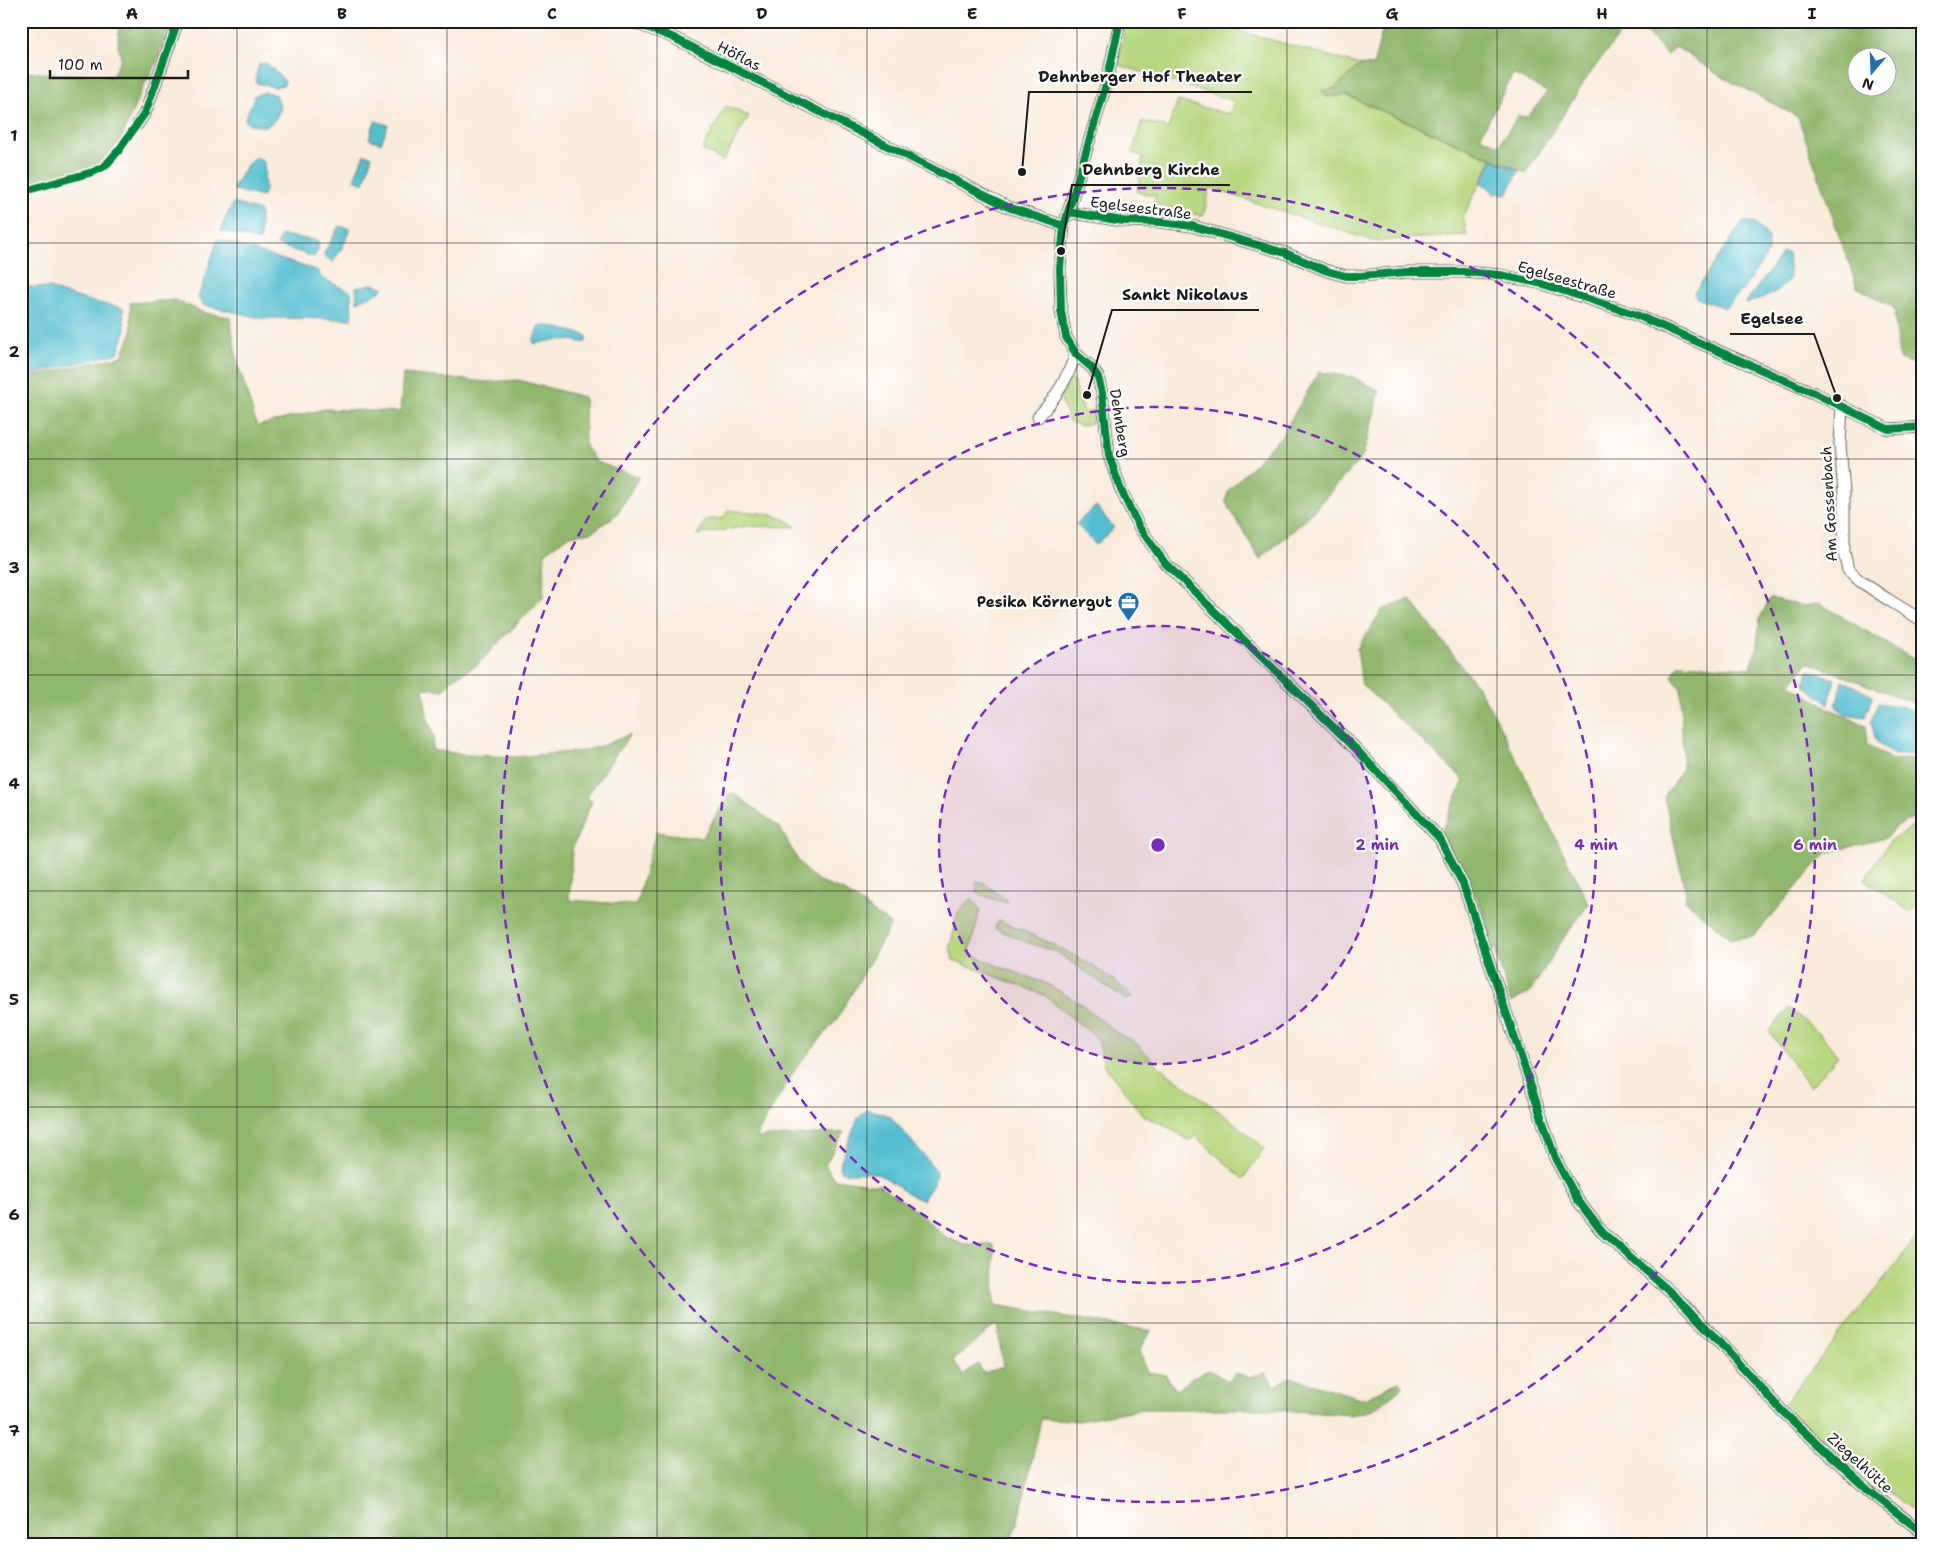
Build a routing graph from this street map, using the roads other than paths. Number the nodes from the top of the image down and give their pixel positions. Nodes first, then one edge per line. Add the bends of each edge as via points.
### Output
1 (178, 21) edge
2 (630, 21) edge
3 (1120, 21) edge
4 (137, 125) dead end
5 (1068, 212) junction
6 (1064, 226) junction
7 (1076, 354) junction
8 (1842, 406) junction
9 (1038, 417) dead end
10 (1923, 427) edge
11 (1923, 621) edge
12 (1782, 1411) joint
13 (1923, 1533) edge

1 - 4 street via 145,113
2 - 6 street, Höflas via 672,37 1008,207
3 - 5 street, Dehnberg via 1107,81
5 - 6 street, Dehnberg
5 - 8 street, Egelseestraße via 1115,220 1192,226 1285,253 1346,276 1464,272 1543,284 1634,314
6 - 7 street, Dehnberg via 1060,268 1061,311 1066,337
7 - 9 street via 1056,397
7 - 12 street, Dehnberg via 1098,377 1109,456 1121,490 1139,527 1165,563 1356,748 1440,839 1463,884 1555,1158 1577,1198 1602,1232 1686,1306
8 - 10 street, Egelseestraße via 1888,429
8 - 11 street, Am Gossenbach via 1840,444 1844,552 1848,570
12 - 13 street, Ziegelhütte via 1869,1491

